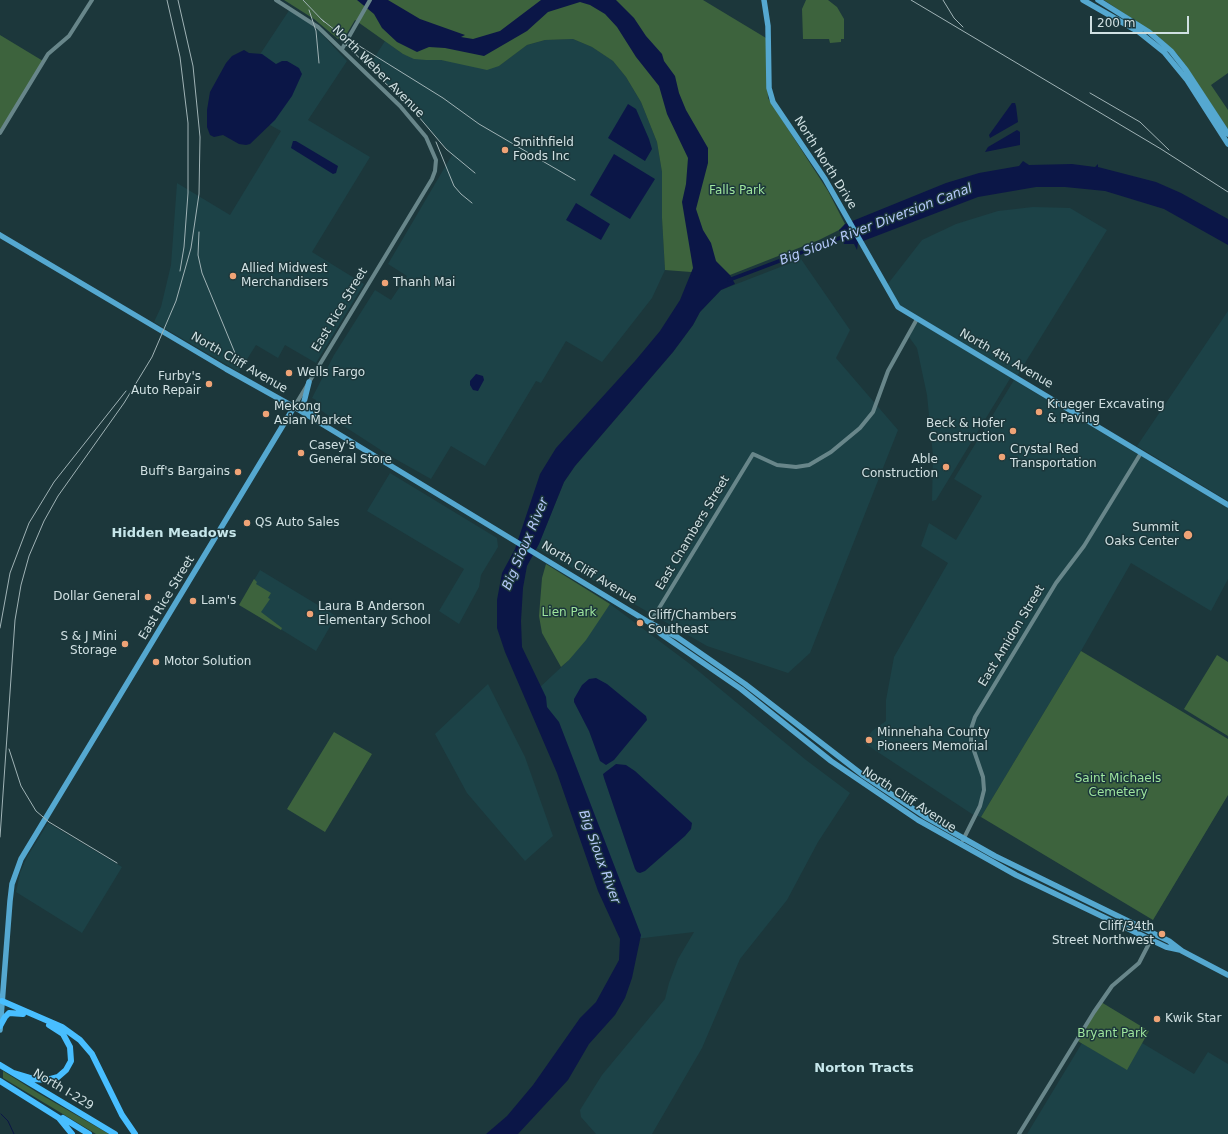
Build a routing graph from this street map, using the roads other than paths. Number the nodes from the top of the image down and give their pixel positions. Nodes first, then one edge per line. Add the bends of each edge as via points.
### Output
1 (92, 0) edge
2 (276, 0) edge
3 (370, 0) edge
4 (764, 0) edge
5 (1083, 0) edge
6 (1098, 0) edge
7 (342, 49) junction
8 (0, 133) edge
9 (1228, 134) edge
10 (1228, 144) edge
11 (432, 179) joint
12 (0, 235) edge
13 (917, 319) junction
14 (309, 382) junction
15 (294, 407) junction
16 (320, 423) junction
17 (1141, 453) junction
18 (1228, 505) edge
19 (650, 623) junction
20 (964, 839) junction
21 (960, 845) junction
22 (1154, 934) junction
23 (1151, 940) junction
24 (1182, 951) junction
25 (1228, 975) edge
26 (2, 1003) junction
27 (23, 1014) junction
28 (0, 1026) edge
29 (0, 1030) edge
30 (0, 1065) edge
31 (12, 1072) junction
32 (0, 1081) edge
33 (36, 1102) junction
34 (72, 1134) edge
35 (89, 1134) edge
36 (114, 1134) edge
37 (135, 1134) edge
38 (1020, 1134) edge

1 - 8 street via 69,36 48,54
2 - 7 street, North Weber Avenue via 313,23
3 - 7 street
4 - 13 main road, North North Drive via 768,26 770,94 775,105 825,179 895,304
5 - 10 main road via 1139,32 1164,52 1187,80
6 - 9 main road via 1149,32 1170,51 1186,70
7 - 11 street, North Weber Avenue via 422,130 436,160
11 - 14 street, East Rice Street
12 - 15 main road, North Cliff Avenue
13 - 17 main road, North 4th Avenue
13 - 19 street, East Chambers Street via 888,371 873,412 848,438 822,458 802,466 778,465 753,454
14 - 15 street, East Rice Street
14 - 16 main road via 304,402
15 - 16 main road, North Cliff Avenue
15 - 26 main road, East Rice Street via 25,852 15,875 10,896
16 - 19 main road, North Cliff Avenue
17 - 18 main road, North 4th Avenue
17 - 20 street, East Amidon Street via 1081,551 1056,583 975,717 971,742 973,754 981,771 984,790 980,806
19 - 20 main road, North Cliff Avenue via 671,633 728,672 874,783
19 - 21 main road, North Cliff Avenue via 661,634 741,689 854,778
20 - 21 street, East Amidon Street
20 - 22 main road, North Cliff Avenue via 1017,868
21 - 23 main road, North Cliff Avenue
22 - 23 street
22 - 24 main road, North Cliff Avenue
23 - 24 main road, North Cliff Avenue
23 - 38 street via 1140,963 1112,986 1094,1012
24 - 25 main road, North Cliff Avenue
26 - 27 highway
26 - 28 main road, East Rice Street
26 - 37 highway via 62,1027 80,1040 92,1054 122,1115
27 - 28 highway via 9,1013
27 - 31 highway via 52,1026 62,1034 70,1046 71,1061 62,1075 52,1080 34,1079
28 - 29 main road, East Rice Street
30 - 31 highway, North I-229
31 - 36 highway, North I-229
32 - 33 highway
33 - 34 highway via 59,1118
33 - 35 highway, North I-229

